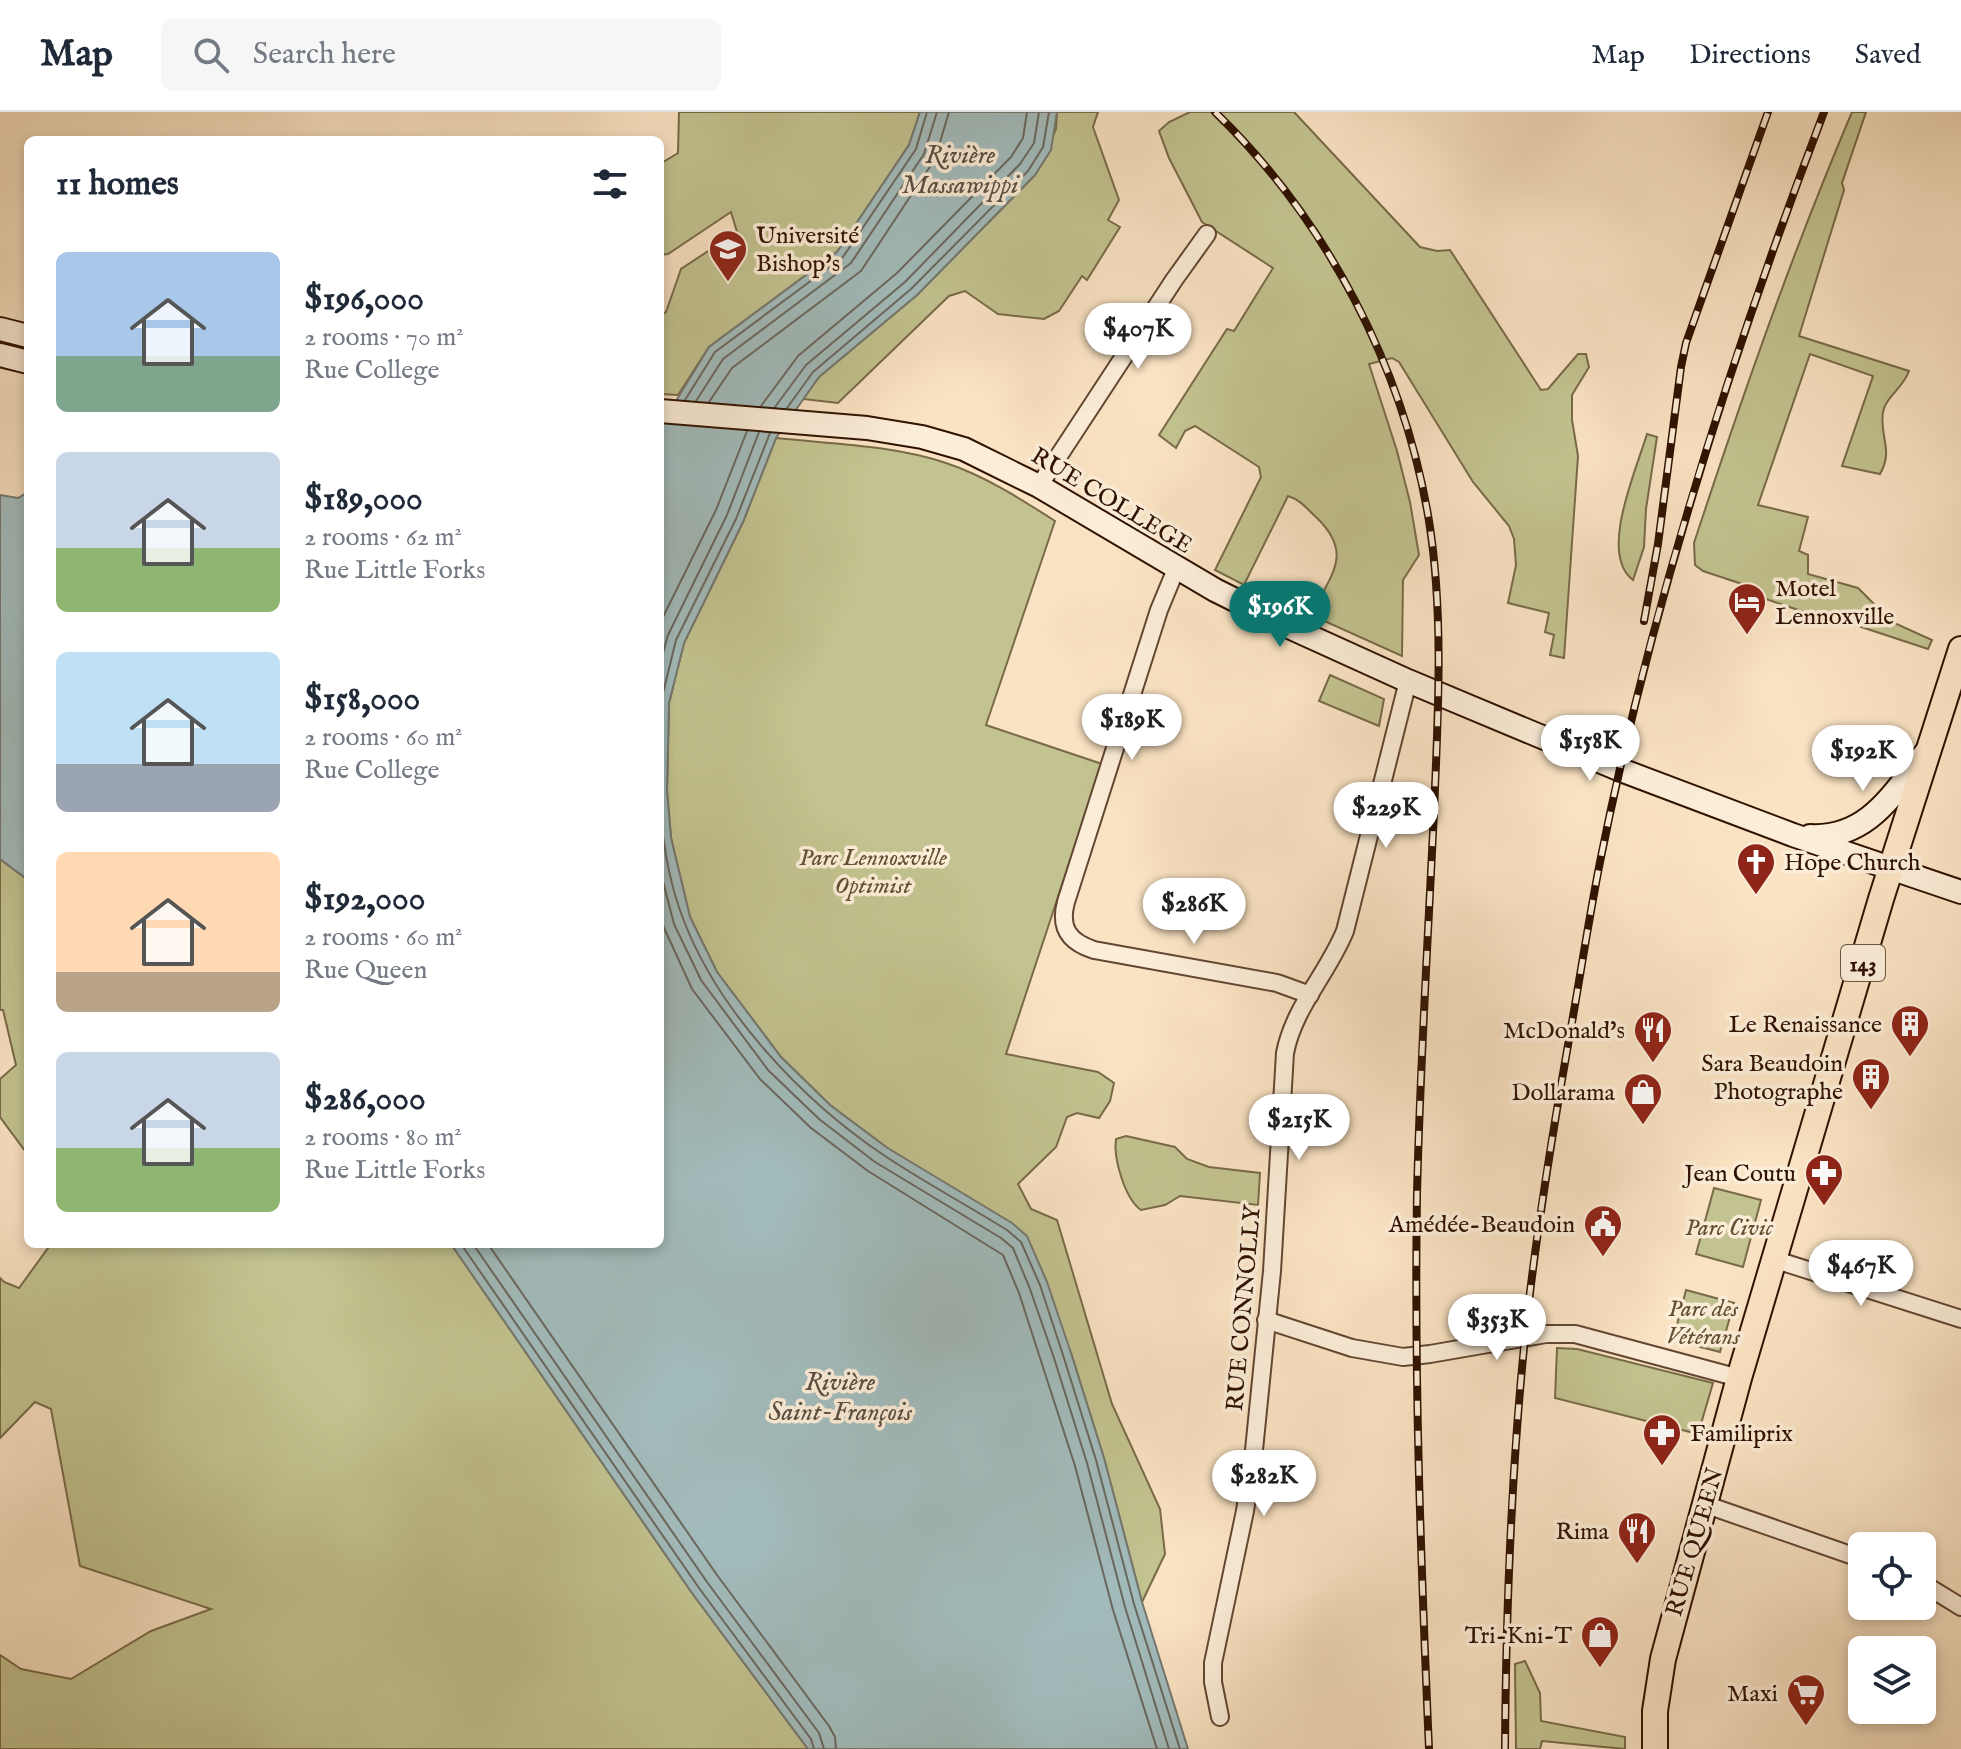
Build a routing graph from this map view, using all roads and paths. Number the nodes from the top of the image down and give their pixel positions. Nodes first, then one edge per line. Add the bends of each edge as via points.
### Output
1 (1207, 234) dead end
2 (0, 329) edge
3 (24, 335) edge
4 (0, 355) edge
5 (24, 361) edge
6 (664, 411) edge
7 (1039, 486) junction
8 (1176, 569) junction
9 (1961, 649) edge
10 (1408, 681) junction
11 (1929, 749) junction
12 (1793, 835) junction
13 (1891, 867) junction
14 (1961, 892) edge
15 (1310, 995) junction
16 (1773, 1259) junction
17 (1961, 1319) edge
18 (1266, 1320) junction
19 (1739, 1378) junction
20 (1704, 1504) junction
21 (1848, 1554) edge
22 (1936, 1592) edge
23 (1961, 1607) edge
24 (1220, 1717) dead end
25 (1655, 1749) edge

1 - 7 street
2 - 3 main road
4 - 5 main road
6 - 7 main road, RUE COLLEGE via 922,437 987,459
7 - 8 main road, RUE COLLEGE
8 - 10 main road, RUE COLLEGE
8 - 15 street via 1066,902 1065,931 1094,950 1277,983
9 - 11 main road, RUE QUEEN / 143
10 - 12 main road, RUE COLLEGE
10 - 15 street, RUE CONNOLLY via 1345,931
11 - 12 main road via 1865,823 1835,835
11 - 13 main road, RUE QUEEN / 143
12 - 13 main road, RUE COLLEGE
13 - 14 main road, RUE COLLEGE
13 - 16 main road, RUE QUEEN / 143
15 - 18 street, RUE CONNOLLY via 1295,1019 1285,1053
16 - 17 street
16 - 19 main road, RUE QUEEN / 143
18 - 19 street via 1352,1348 1403,1357 1575,1334
18 - 24 street, RUE CONNOLLY via 1250,1482 1213,1663
19 - 20 main road, RUE QUEEN / 143
20 - 21 street
20 - 25 main road, RUE QUEEN / 143 via 1663,1659
22 - 23 street

